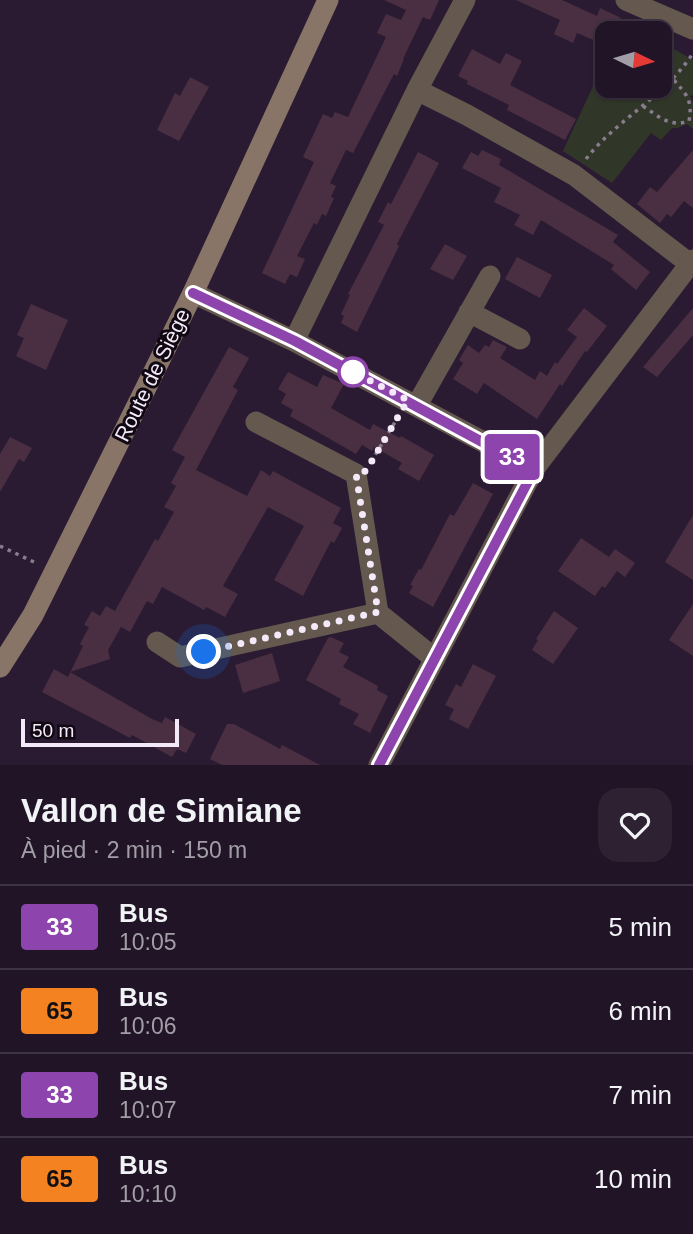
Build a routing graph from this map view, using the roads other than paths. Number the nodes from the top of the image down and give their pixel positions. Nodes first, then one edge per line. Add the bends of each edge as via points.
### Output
1 (328, 0) edge
2 (465, 0) edge
3 (626, 0) edge
4 (693, 29) edge
5 (416, 90) junction
6 (691, 262) edge
7 (490, 276) dead end
8 (193, 293) junction
9 (469, 313) junction
10 (520, 339) dead end
11 (295, 341) junction
12 (412, 403) junction
13 (256, 422) dead end
14 (534, 470) junction
15 (378, 612) junction
16 (157, 642) dead end
17 (435, 659) junction
18 (0, 667) edge
19 (379, 765) edge

1 - 8 street, Route de Siège
2 - 5 street
3 - 4 street
5 - 6 street via 574,174
5 - 11 street
6 - 14 street
7 - 9 street
8 - 11 street
8 - 18 street, Route de Siège via 33,615
9 - 10 street
9 - 12 street
11 - 12 street
12 - 14 street
13 - 15 street via 356,474
14 - 17 street
15 - 16 street via 180,657
15 - 17 street
17 - 19 street

